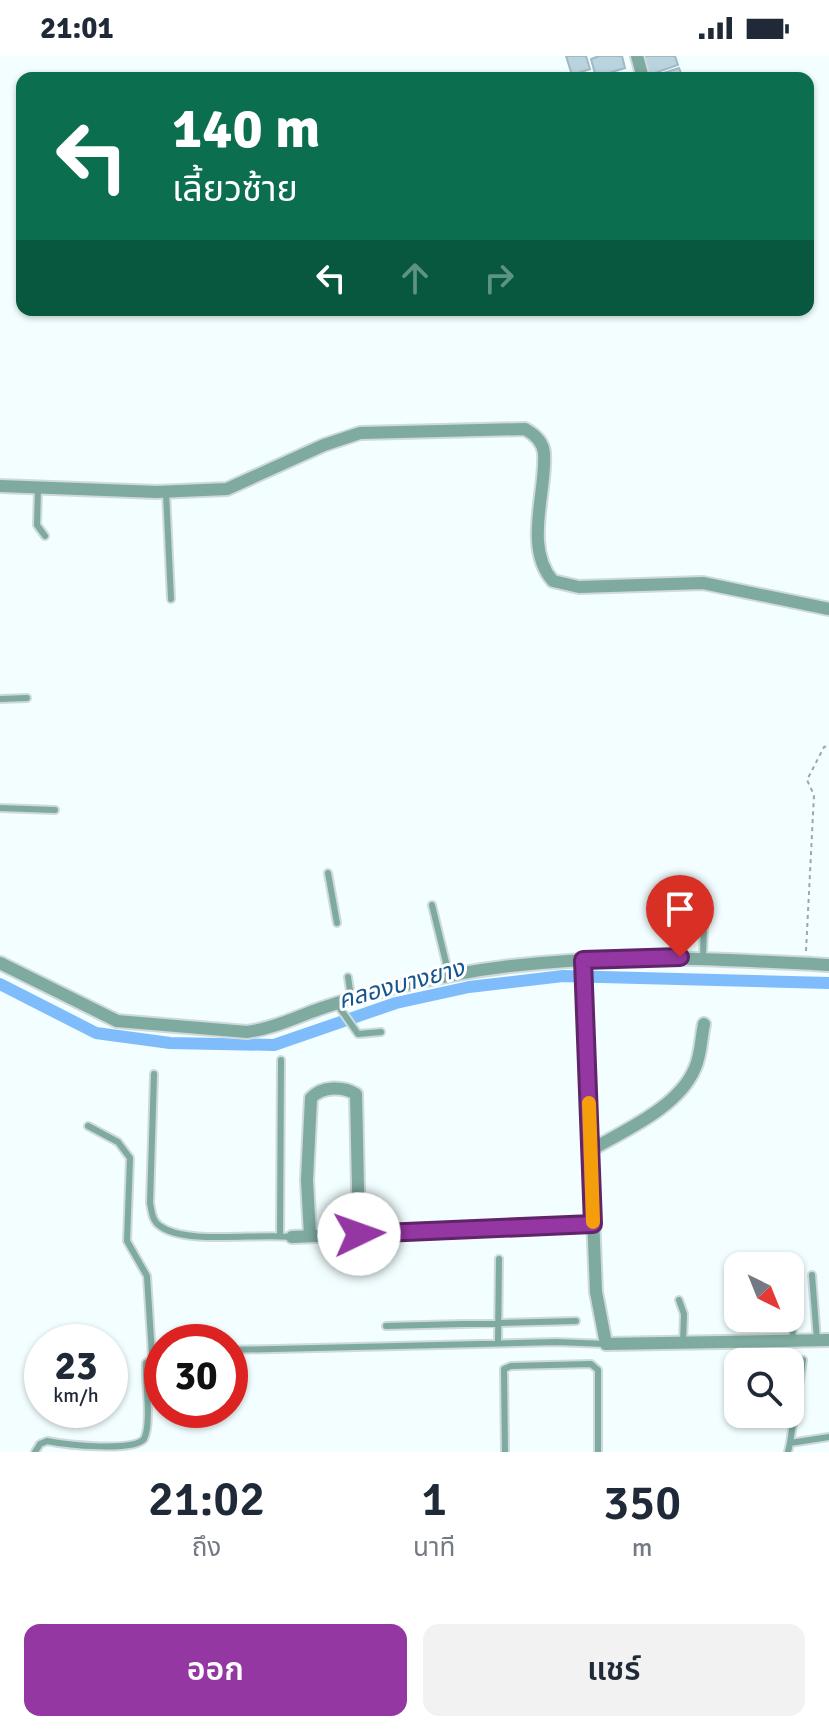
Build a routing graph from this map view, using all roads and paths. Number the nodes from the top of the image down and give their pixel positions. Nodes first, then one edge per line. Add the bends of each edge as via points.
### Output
1 (0, 486) edge
2 (38, 488) junction
3 (166, 492) junction
4 (45, 536) dead end
5 (171, 599) dead end
6 (829, 609) edge
7 (27, 698) dead end
8 (0, 699) edge
9 (829, 746) edge
10 (0, 808) edge
11 (55, 810) dead end
12 (328, 873) dead end
13 (432, 905) dead end
14 (337, 923) dead end
15 (704, 927) dead end
16 (703, 957) junction
17 (0, 963) edge
18 (583, 963) junction
19 (806, 964) junction
20 (829, 965) edge
21 (449, 975) junction
22 (348, 977) dead end
23 (351, 1001) junction
24 (340, 1010) junction
25 (704, 1024) dead end
26 (381, 1032) dead end
27 (281, 1060) dead end
28 (154, 1074) dead end
29 (88, 1126) dead end
30 (591, 1150) junction
31 (593, 1224) junction
32 (359, 1234) junction
33 (286, 1236) junction
34 (310, 1236) junction
35 (499, 1259) dead end
36 (812, 1275) dead end
37 (679, 1300) dead end
38 (576, 1321) dead end
39 (498, 1323) junction
40 (150, 1324) edge
41 (386, 1326) dead end
42 (793, 1332) edge
43 (823, 1340) edge
44 (793, 1341) junction
45 (498, 1343) junction
46 (606, 1344) junction
47 (683, 1344) junction
48 (248, 1350) edge
49 (147, 1428) edge
50 (792, 1428) edge
51 (829, 1437) edge
52 (790, 1443) junction
53 (35, 1452) edge
54 (505, 1452) edge
55 (598, 1452) edge
56 (788, 1452) edge

1 - 2 street
2 - 3 street
2 - 4 lane via 37,525
3 - 5 lane
3 - 6 street via 227,489 360,433 525,429 541,442 544,452 537,507 542,557 553,581 579,587 703,583
7 - 8 lane
9 - 19 path via 807,780 814,795
10 - 11 lane
12 - 14 lane
13 - 21 lane
15 - 16 lane
16 - 18 street
16 - 19 street
17 - 24 street via 117,1021 247,1032
18 - 21 street via 541,960
18 - 30 street
19 - 20 street
21 - 23 street
22 - 23 lane
23 - 24 street
24 - 26 lane via 354,1032
25 - 30 street via 695,1068 683,1086 660,1107
27 - 33 lane
28 - 33 lane via 154,1220 187,1235
29 - 40 lane via 118,1142 130,1158 127,1241 147,1276
30 - 31 street
31 - 32 street
31 - 46 street via 596,1292
32 - 34 street
32 - 34 street via 356,1094 330,1089 311,1098
33 - 34 street
35 - 39 lane
36 - 43 lane
37 - 47 lane
38 - 39 lane
39 - 41 lane
39 - 45 lane
42 - 44 lane
43 - 44 street
44 - 47 street
45 - 46 lane
45 - 48 lane
46 - 47 street
49 - 53 lane via 135,1447 105,1450 47,1441
50 - 52 lane
51 - 52 lane
52 - 56 lane
54 - 55 lane via 504,1369 591,1364 598,1370

